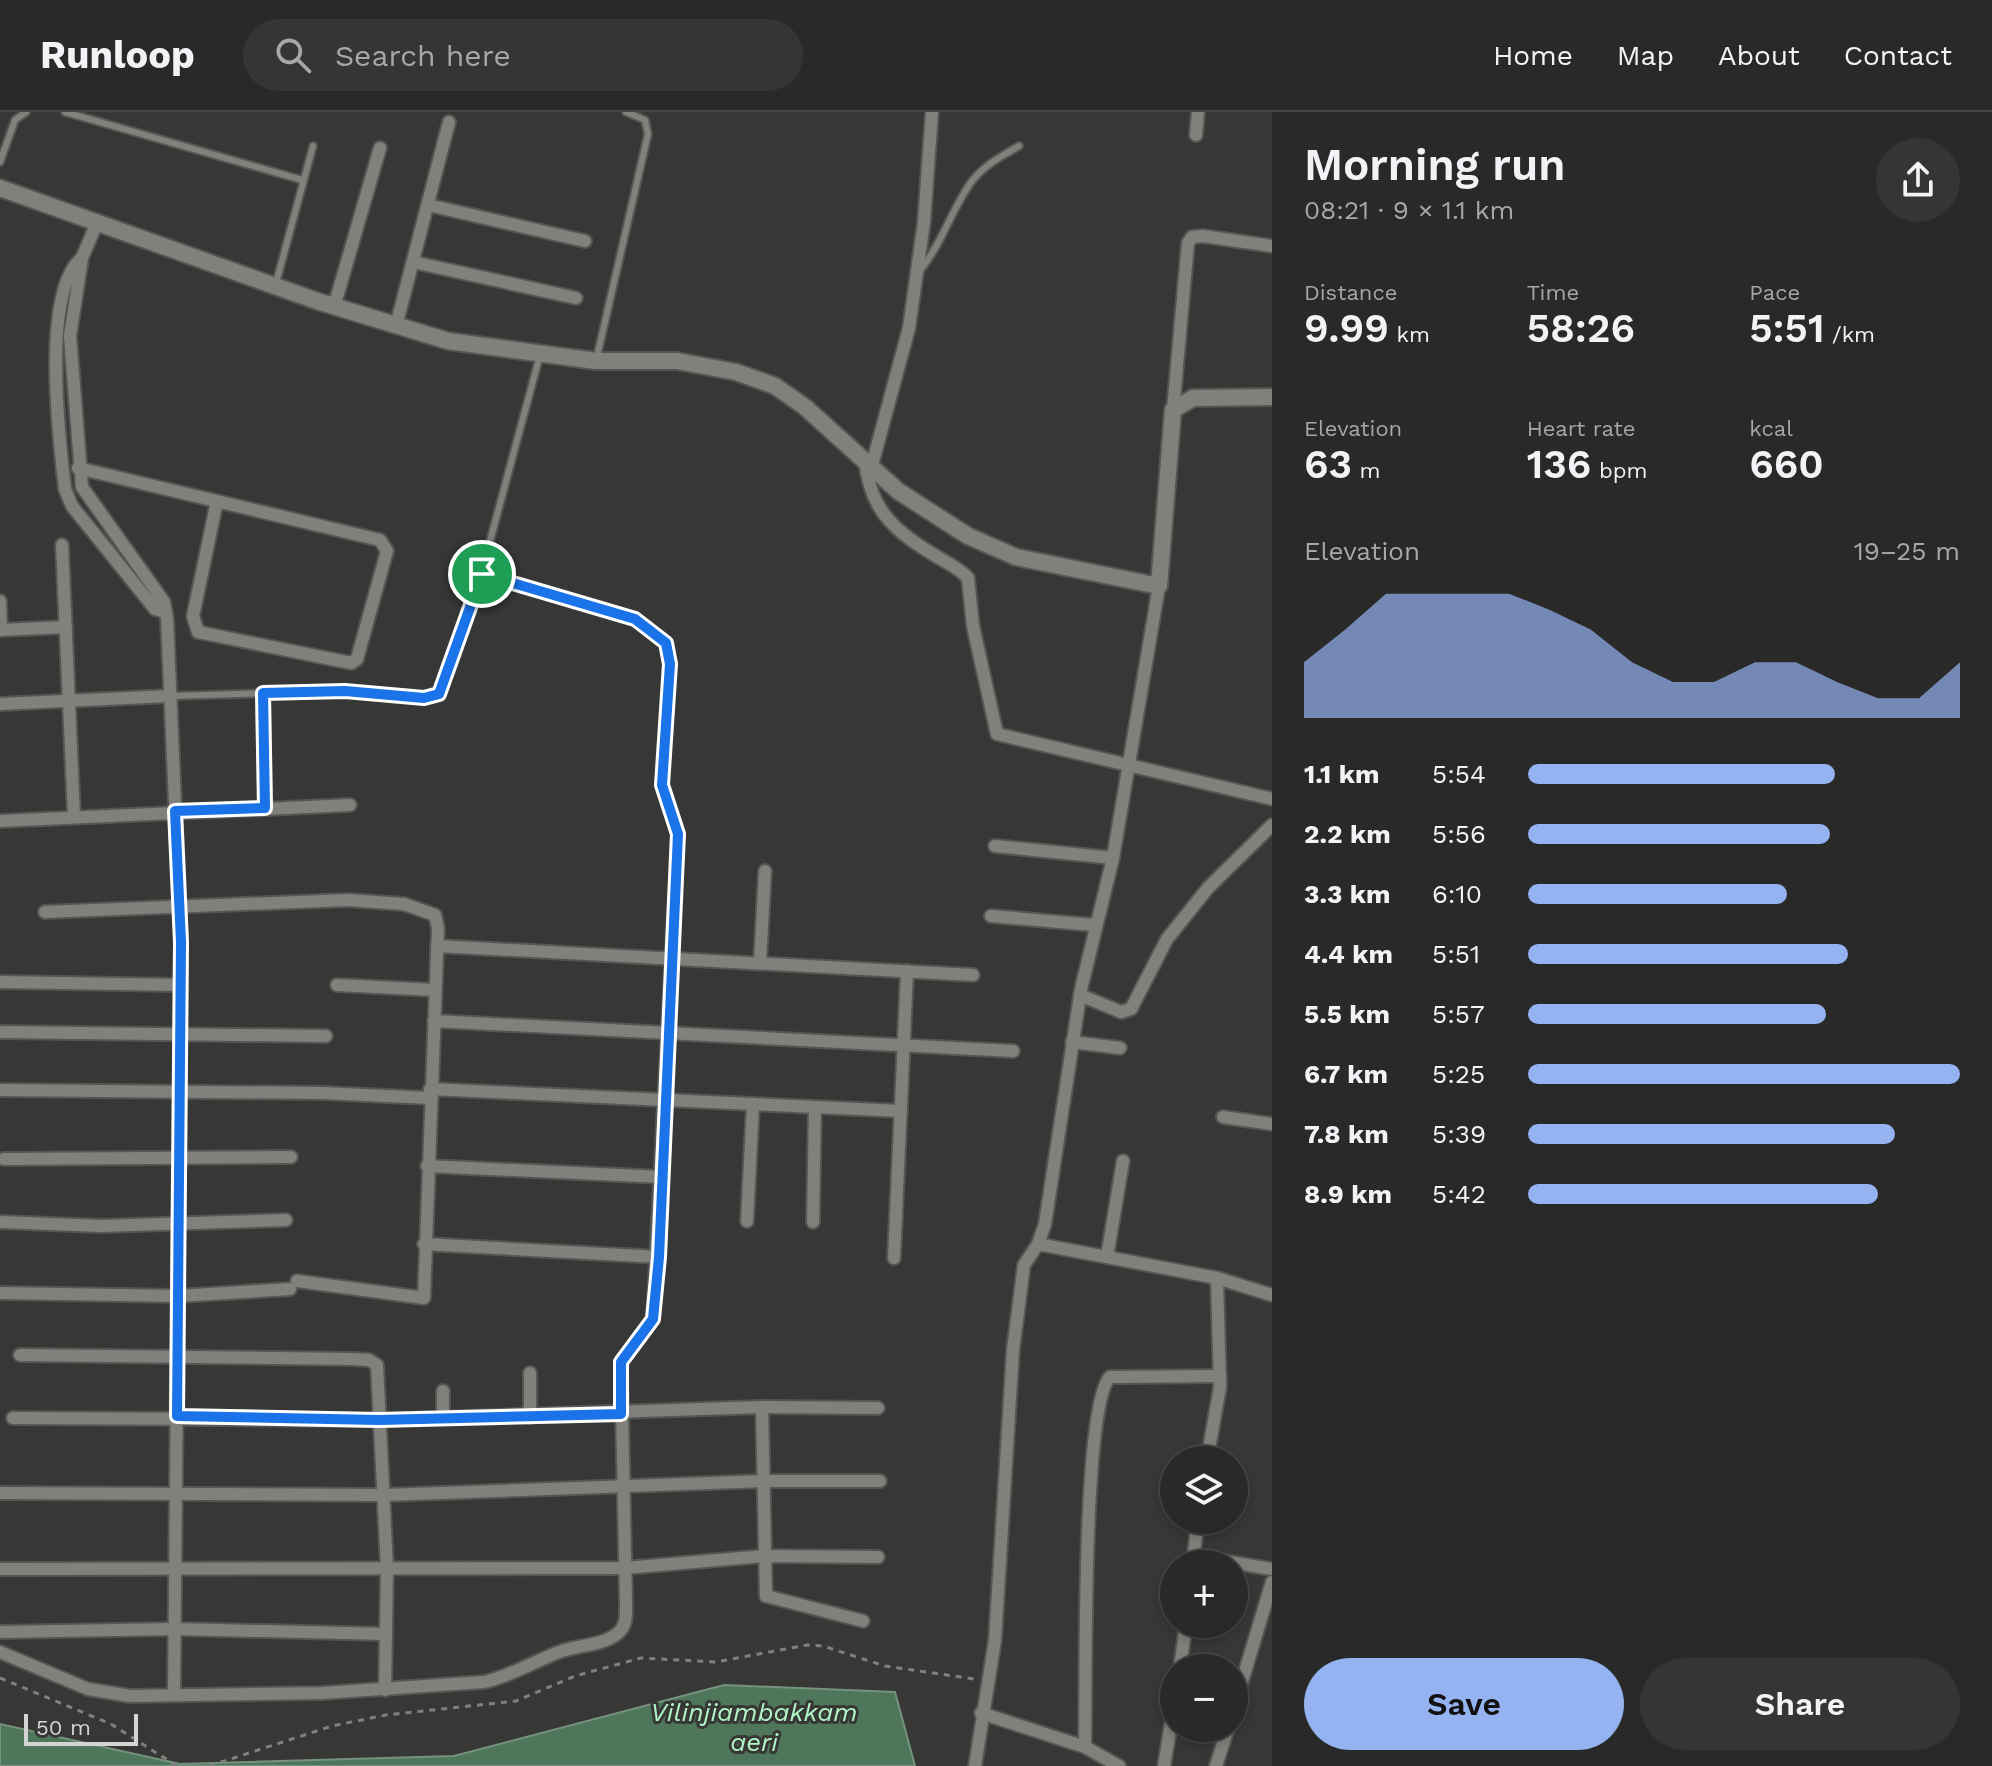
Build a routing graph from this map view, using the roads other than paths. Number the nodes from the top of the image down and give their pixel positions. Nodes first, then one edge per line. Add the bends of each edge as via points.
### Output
1 (26, 112) edge
2 (65, 112) edge
3 (626, 112) edge
4 (932, 112) edge
5 (1198, 112) edge
6 (449, 122) dead end
7 (1196, 135) dead end
8 (313, 146) dead end
9 (1019, 146) dead end
10 (380, 148) dead end
11 (0, 162) edge
12 (302, 180) junction
13 (0, 188) edge
14 (428, 205) junction
15 (96, 225) junction
16 (585, 241) dead end
17 (1272, 246) edge
18 (82, 258) junction
19 (413, 262) junction
20 (917, 273) junction
21 (275, 287) junction
22 (576, 298) dead end
23 (334, 307) junction
24 (396, 326) junction
25 (540, 355) junction
26 (596, 361) junction
27 (1272, 397) edge
28 (1173, 410) junction
29 (869, 462) junction
30 (78, 468) junction
31 (217, 501) junction
32 (62, 545) dead end
33 (482, 574) junction
34 (1159, 586) junction
35 (0, 601) edge
36 (166, 615) junction
37 (193, 616) junction
38 (66, 627) junction
39 (1, 630) edge
40 (263, 693) junction
41 (170, 696) junction
42 (69, 701) junction
43 (0, 704) edge
44 (1128, 763) junction
45 (1272, 799) edge
46 (350, 805) dead end
47 (265, 808) junction
48 (175, 811) junction
49 (74, 817) junction
50 (0, 821) edge
51 (1272, 825) edge
52 (678, 834) joint
53 (995, 846) dead end
54 (1113, 858) junction
55 (765, 871) dead end
56 (179, 906) junction
57 (45, 912) dead end
58 (991, 916) dead end
59 (1094, 925) junction
60 (437, 946) junction
61 (672, 959) junction
62 (760, 963) junction
63 (907, 971) junction
64 (973, 975) dead end
65 (0, 982) edge
66 (181, 985) junction
67 (337, 985) dead end
68 (435, 990) junction
69 (1080, 995) junction
70 (434, 1021) junction
71 (0, 1032) edge
72 (669, 1033) junction
73 (180, 1035) junction
74 (326, 1036) dead end
75 (1072, 1042) junction
76 (904, 1045) junction
77 (1120, 1048) dead end
78 (1013, 1051) dead end
79 (0, 1090) edge
80 (180, 1092) junction
81 (430, 1093) junction
82 (666, 1100) junction
83 (753, 1104) junction
84 (815, 1107) junction
85 (901, 1111) junction
86 (1223, 1117) dead end
87 (1272, 1124) edge
88 (291, 1157) dead end
89 (4, 1159) dead end
90 (179, 1159) junction
91 (1123, 1161) dead end
92 (427, 1166) junction
93 (662, 1177) junction
94 (286, 1220) dead end
95 (747, 1221) dead end
96 (0, 1222) edge
97 (813, 1222) dead end
98 (178, 1223) junction
99 (424, 1244) junction
100 (1038, 1244) junction
101 (659, 1257) junction
102 (1107, 1257) junction
103 (894, 1258) dead end
104 (1217, 1278) junction
105 (0, 1293) edge
106 (1272, 1295) edge
107 (178, 1296) junction
108 (20, 1355) dead end
109 (177, 1356) junction
110 (530, 1373) dead end
111 (1220, 1376) junction
112 (443, 1391) dead end
113 (762, 1407) junction
114 (878, 1408) dead end
115 (621, 1414) junction
116 (177, 1416) junction
117 (530, 1417) junction
118 (13, 1418) dead end
119 (443, 1418) junction
120 (381, 1419) junction
121 (1209, 1446) edge
122 (766, 1481) junction
123 (880, 1481) dead end
124 (623, 1489) junction
125 (0, 1493) edge
126 (176, 1494) junction
127 (385, 1495) junction
128 (765, 1556) junction
129 (878, 1557) dead end
130 (1248, 1566) edge
131 (625, 1568) junction
132 (0, 1569) edge
133 (175, 1569) junction
134 (387, 1569) junction
135 (1272, 1569) edge
136 (1272, 1582) edge
137 (863, 1621) dead end
138 (175, 1629) junction
139 (0, 1632) edge
140 (386, 1634) junction
141 (0, 1652) edge
142 (1248, 1662) edge
143 (385, 1690) junction
144 (174, 1695) junction
145 (981, 1713) junction
146 (1168, 1742) edge
147 (1224, 1742) edge
148 (1085, 1747) junction
149 (975, 1766) edge
150 (1119, 1766) edge
151 (1164, 1766) edge
152 (1216, 1766) edge

1 - 11 lane via 15,120
2 - 12 lane
3 - 26 lane via 645,120 648,134
4 - 20 street
5 - 7 street
6 - 14 street
8 - 12 lane
9 - 20 lane via 973,180 937,249
10 - 23 street
12 - 21 lane
13 - 15 street
14 - 16 street
14 - 19 street
15 - 18 street
15 - 21 street
17 - 28 street via 1203,236 1188,243
18 - 30 street via 69,350
18 - 36 street via 71,273 55,344 65,489 72,506 155,609
19 - 22 street
19 - 24 street
20 - 29 street via 909,328
21 - 23 street
23 - 24 street
24 - 25 street via 448,341
25 - 26 street
25 - 33 lane
26 - 29 street via 677,361 775,386
27 - 28 street via 1193,398
28 - 34 street
29 - 34 street via 927,513 1016,557
29 - 44 street via 867,485 877,507 920,547 968,578 997,734
30 - 31 street
30 - 36 street via 82,487 164,602
31 - 37 street
31 - 37 street via 380,540 387,551 361,653 351,663 204,635
32 - 38 street
33 - 40 lane via 439,694 424,698 345,691
33 - 52 lane via 635,619 666,643 670,664 662,785
34 - 44 street
35 - 39 street
36 - 37 street
36 - 41 street
38 - 39 street
38 - 42 street
40 - 41 lane
40 - 47 street
41 - 42 street
41 - 48 street
42 - 43 street
42 - 49 street
44 - 45 street
44 - 54 street
46 - 47 street
47 - 48 street
48 - 49 street
48 - 56 street
49 - 50 street
51 - 69 street via 1208,888 1167,939 1131,1009 1121,1012
52 - 61 street
53 - 54 street
54 - 59 street
55 - 62 street
56 - 57 street
56 - 60 street via 347,900 404,904 435,915
56 - 66 street
58 - 59 street
59 - 69 street
60 - 61 street
60 - 68 street
61 - 62 street
61 - 72 street
62 - 63 street
63 - 64 street
63 - 76 street
65 - 66 street
66 - 73 street
67 - 68 street
68 - 70 street
69 - 75 street
70 - 72 street
70 - 81 street
71 - 73 street
72 - 76 street
72 - 82 street
73 - 74 street
73 - 80 street
75 - 77 street
75 - 100 street
76 - 78 street
76 - 85 street
79 - 80 street
80 - 81 street
80 - 90 street
81 - 82 street
81 - 92 street
82 - 83 street
82 - 93 street
83 - 84 street
83 - 95 street
84 - 85 street
84 - 97 street
85 - 103 street
86 - 87 street
88 - 90 street
89 - 90 street
90 - 98 street
91 - 102 street
92 - 93 street
92 - 99 street
93 - 101 street
94 - 98 street
96 - 98 street
98 - 107 street
99 - 101 street
99 - 107 street via 424,1298 293,1285
100 - 102 street
100 - 145 street via 1024,1265 1013,1350 995,1640
101 - 115 street via 653,1319 621,1362
102 - 104 street
104 - 106 street
104 - 111 street
105 - 107 street
107 - 109 street
108 - 109 street
109 - 116 street
109 - 120 street via 369,1360 377,1365 380,1377
110 - 117 street
111 - 121 street
111 - 148 street via 1110,1377 1101,1392 1089,1492
112 - 119 street
113 - 114 street
113 - 115 street
113 - 122 street
115 - 117 street
115 - 124 street
116 - 118 street
116 - 120 street
116 - 126 street
117 - 119 street
119 - 120 street
120 - 127 street
122 - 123 street
122 - 124 street
122 - 128 street
124 - 127 street
124 - 131 street
125 - 126 street
126 - 127 street
126 - 133 street
127 - 134 street
128 - 129 street
128 - 131 street
128 - 137 street via 766,1596
130 - 135 street
131 - 134 street
131 - 143 street via 625,1622 610,1638 484,1682
132 - 133 street
133 - 134 street
133 - 138 street
134 - 140 street
136 - 142 street
138 - 139 street
138 - 140 street
138 - 144 street
140 - 143 street
141 - 144 street via 88,1689 130,1696
143 - 144 street
145 - 148 street
145 - 149 street
146 - 151 street
147 - 152 street
148 - 150 street

